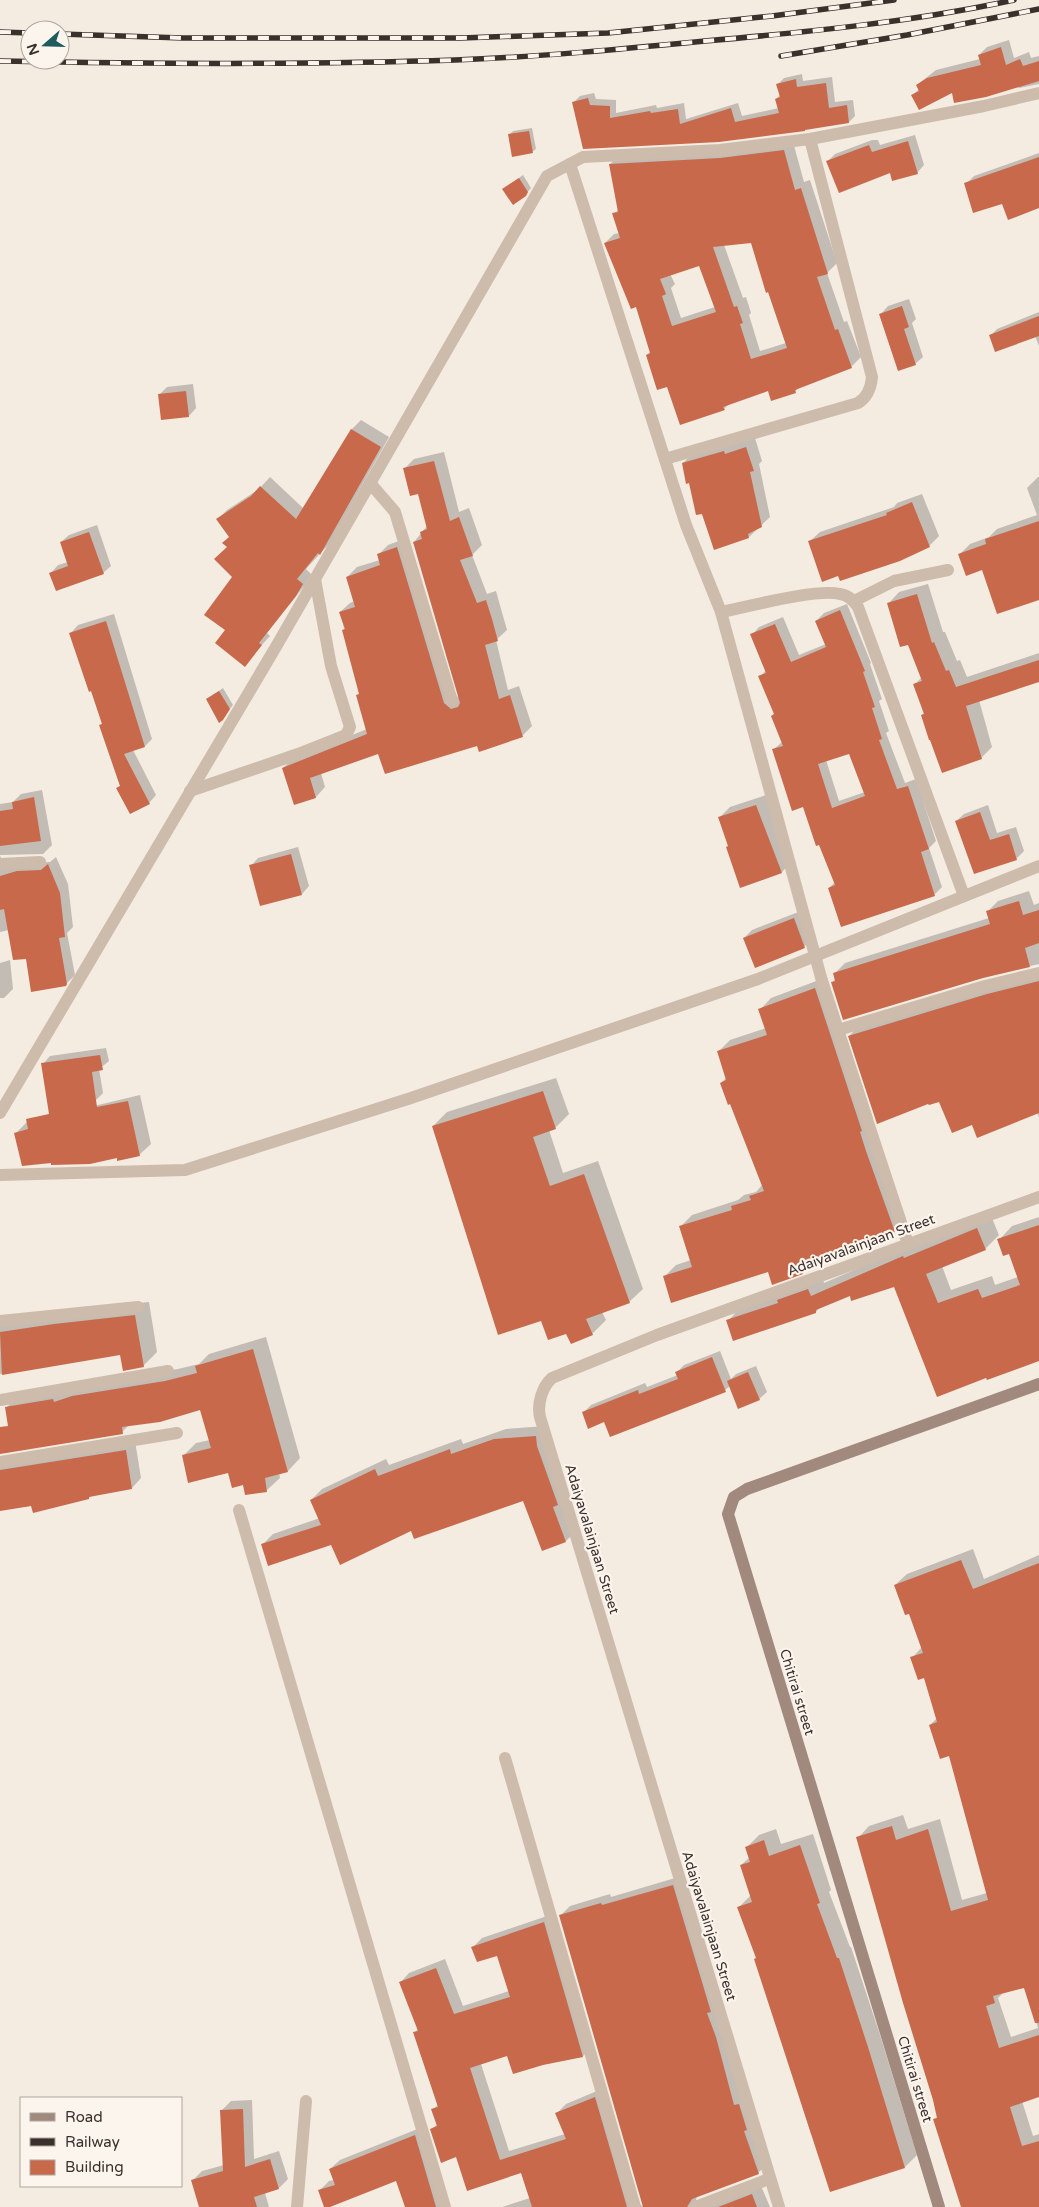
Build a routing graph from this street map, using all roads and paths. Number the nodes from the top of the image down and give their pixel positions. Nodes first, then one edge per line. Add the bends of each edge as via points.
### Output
1 (1039, 93) edge
2 (810, 139) junction
3 (570, 164) junction
4 (665, 459) junction
5 (370, 482) junction
6 (948, 570) dead end
7 (315, 579) junction
8 (854, 601) junction
9 (721, 612) junction
10 (452, 701) dead end
11 (190, 791) junction
12 (40, 862) dead end
13 (0, 864) edge
14 (1039, 866) edge
15 (964, 896) junction
16 (814, 956) junction
17 (1039, 973) edge
18 (838, 1030) junction
19 (0, 1112) edge
20 (0, 1176) edge
21 (1039, 1197) edge
22 (908, 1244) junction
23 (138, 1307) dead end
24 (0, 1321) edge
25 (168, 1371) dead end
26 (1039, 1384) edge
27 (0, 1400) edge
28 (177, 1433) dead end
29 (0, 1462) edge
30 (239, 1510) dead end
31 (505, 1758) dead end
32 (306, 2101) dead end
33 (769, 2179) junction
34 (297, 2207) edge
35 (444, 2207) edge
36 (634, 2207) edge
37 (695, 2207) edge
38 (779, 2207) edge
39 (939, 2207) edge

1 - 2 street
2 - 3 street via 720,150 583,157
2 - 4 street via 872,377 871,387 858,403
3 - 4 street
3 - 5 street via 547,176
4 - 9 street via 686,524
5 - 7 street
5 - 10 street via 395,512
6 - 8 street via 894,581
7 - 11 street
7 - 11 street via 331,666 350,727 346,735
8 - 9 street via 841,594 823,592
8 - 15 street
9 - 16 street
11 - 19 street
12 - 13 street
14 - 15 street
15 - 16 street
16 - 18 street
16 - 20 street via 758,979 421,1095 185,1170
17 - 18 street
18 - 22 street
21 - 22 street, Adaiyavalainjaan Street
22 - 33 street, Adaiyavalainjaan Street via 657,1335 555,1377 546,1385 540,1407
23 - 24 street
25 - 27 street
26 - 39 street, Chitirai street via 747,1488 734,1498 728,1514
28 - 29 street
30 - 35 street
31 - 36 street
32 - 34 street
33 - 37 street
33 - 38 street, Adaiyavalainjaan Street

